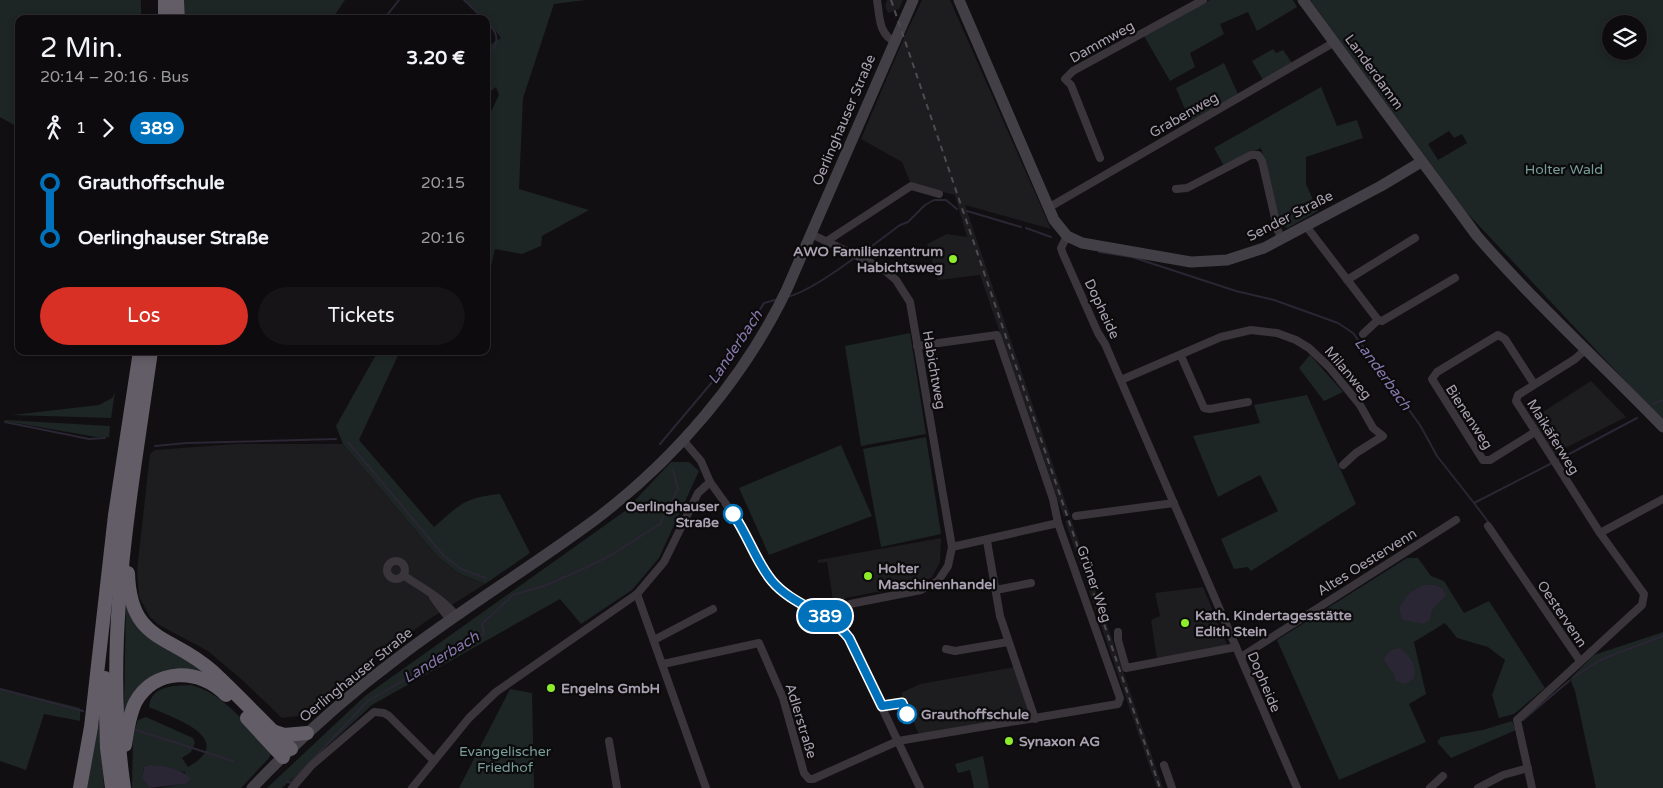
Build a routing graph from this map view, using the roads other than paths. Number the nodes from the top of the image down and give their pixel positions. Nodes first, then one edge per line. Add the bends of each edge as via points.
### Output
1 (165, 0) edge
2 (177, 0) edge
3 (877, 0) edge
4 (913, 0) edge
5 (1203, 0) edge
6 (1303, 0) edge
7 (961, 1) edge
8 (165, 15) edge
9 (178, 15) edge
10 (895, 42) junction
11 (1333, 43) junction
12 (1100, 158) dead end
13 (1421, 162) junction
14 (1176, 189) dead end
15 (940, 194) dead end
16 (1048, 208) junction
17 (1306, 226) junction
18 (811, 234) junction
19 (1067, 236) junction
20 (1282, 238) junction
21 (1415, 238) dead end
22 (827, 240) junction
23 (1455, 278) dead end
24 (1347, 280) junction
25 (1378, 320) junction
26 (1363, 334) dead end
27 (917, 346) junction
28 (1584, 350) junction
29 (139, 355) edge
30 (150, 355) edge
31 (1181, 356) junction
32 (1121, 380) junction
33 (1534, 384) junction
34 (1248, 402) dead end
35 (1663, 426) edge
36 (1535, 432) junction
37 (683, 440) junction
38 (1344, 465) dead end
39 (710, 482) junction
40 (1663, 499) edge
41 (1174, 503) junction
42 (128, 511) junction
43 (1076, 516) dead end
44 (1456, 520) dead end
45 (1058, 523) junction
46 (1488, 526) dead end
47 (1600, 534) junction
48 (987, 541) junction
49 (952, 547) junction
50 (403, 576) dead end
51 (1031, 583) dead end
52 (996, 590) junction
53 (637, 594) junction
54 (107, 600) junction
55 (713, 609) dead end
56 (453, 618) junction
57 (835, 622) junction
58 (1118, 632) dead end
59 (654, 640) junction
60 (1008, 642) junction
61 (1236, 647) junction
62 (946, 649) dead end
63 (1241, 657) junction
64 (1580, 661) junction
65 (663, 664) junction
66 (1036, 719) junction
67 (272, 731) junction
68 (307, 733) junction
69 (898, 741) junction
70 (609, 742) dead end
71 (287, 753) junction
72 (434, 761) junction
73 (1164, 765) dead end
74 (1528, 768) junction
75 (122, 773) junction
76 (1443, 776) dead end
77 (80, 788) edge
78 (112, 788) edge
79 (124, 788) edge
80 (252, 788) edge
81 (292, 788) edge
82 (412, 788) edge
83 (617, 788) edge
84 (706, 788) edge
85 (920, 788) edge
86 (1172, 788) edge
87 (1296, 788) edge
88 (1430, 788) edge
89 (1478, 788) edge
90 (1532, 788) edge

1 - 8 highway
2 - 9 highway
3 - 10 street via 881,30
4 - 10 main road, Oerlinghauser Straße
5 - 12 street, Dammweg via 1073,71 1064,79 1071,84
6 - 11 main road, Landerdamm
7 - 16 main road
10 - 18 main road, Oerlinghauser Straße
11 - 13 main road, Landerdamm
11 - 16 street, Grabenweg
13 - 17 main road, Sender Straße
13 - 28 main road via 1506,268
14 - 20 street via 1187,188 1251,155 1258,155
15 - 22 street via 911,186
16 - 19 main road
17 - 20 main road, Sender Straße
17 - 24 street
18 - 22 street, Habichtweg
18 - 37 main road, Oerlinghauser Straße via 779,307 730,384
19 - 20 main road, Sender Straße via 1089,245 1199,262 1247,255
19 - 32 street, Dopheide via 1061,248 1063,254
21 - 24 street
22 - 27 street, Habichtweg via 882,268 896,280 912,310
23 - 25 street via 1385,320
24 - 25 street
25 - 26 street
27 - 45 street, Grüner Weg via 997,335 1053,499
27 - 49 street, Habichtweg
28 - 33 street, Maikäferweg
28 - 35 main road
29 - 54 highway via 115,515
30 - 42 highway
31 - 32 street, Milanweg
31 - 34 street via 1204,408
31 - 38 street, Milanweg via 1221,337 1251,330 1277,333 1309,348 1329,367 1360,405 1373,428 1383,436
32 - 41 street, Dopheide
33 - 36 street, Maikäferweg via 1516,400
33 - 36 street, Bienenweg via 1505,339 1498,335 1432,378 1483,460 1490,460
36 - 47 street, Maikäferweg
37 - 39 street via 701,461
37 - 56 main road, Oerlinghauser Straße via 597,518
39 - 53 street via 698,494 664,562
39 - 57 street via 736,518 772,581 785,593
40 - 47 street
41 - 43 street
41 - 61 street, Dopheide
42 - 67 highway via 128,586 140,620 166,643 210,669
42 - 75 highway via 117,643
44 - 63 street, Altes Oestervenn
45 - 48 street
45 - 66 street, Grüner Weg via 1120,702
46 - 64 street, Oestervenn
47 - 64 street, Maikäferweg via 1644,594 1644,600
48 - 49 street
48 - 52 street
49 - 57 street, Habichtweg via 948,566 938,581 921,590 850,604
50 - 56 street via 432,596
51 - 52 street
52 - 60 street
53 - 59 street
53 - 72 street via 496,692 469,718
54 - 77 highway via 89,744
54 - 78 highway via 105,697
55 - 59 street
56 - 68 main road, Oerlinghauser Straße via 394,660
57 - 69 street via 849,638
58 - 61 street via 1126,668
59 - 65 street
60 - 62 street via 955,651
60 - 66 street
61 - 63 street, Dopheide
63 - 87 street, Dopheide
64 - 74 street, Oestervenn via 1517,720
65 - 69 street, Adlerstraße via 759,643 783,698 804,773 809,779
65 - 84 street
66 - 69 street, Grüner Weg
67 - 68 highway via 284,735
67 - 71 highway
68 - 71 main road, Oerlinghauser Straße
69 - 85 street
70 - 83 street
71 - 75 highway via 223,692 199,678 174,674 150,684 135,704
71 - 80 main road, Oerlinghauser Straße
72 - 81 street via 389,716 374,712 312,764
72 - 82 street
73 - 86 street
74 - 89 street via 1503,775
74 - 90 street, Oestervenn
75 - 79 highway
76 - 88 street

